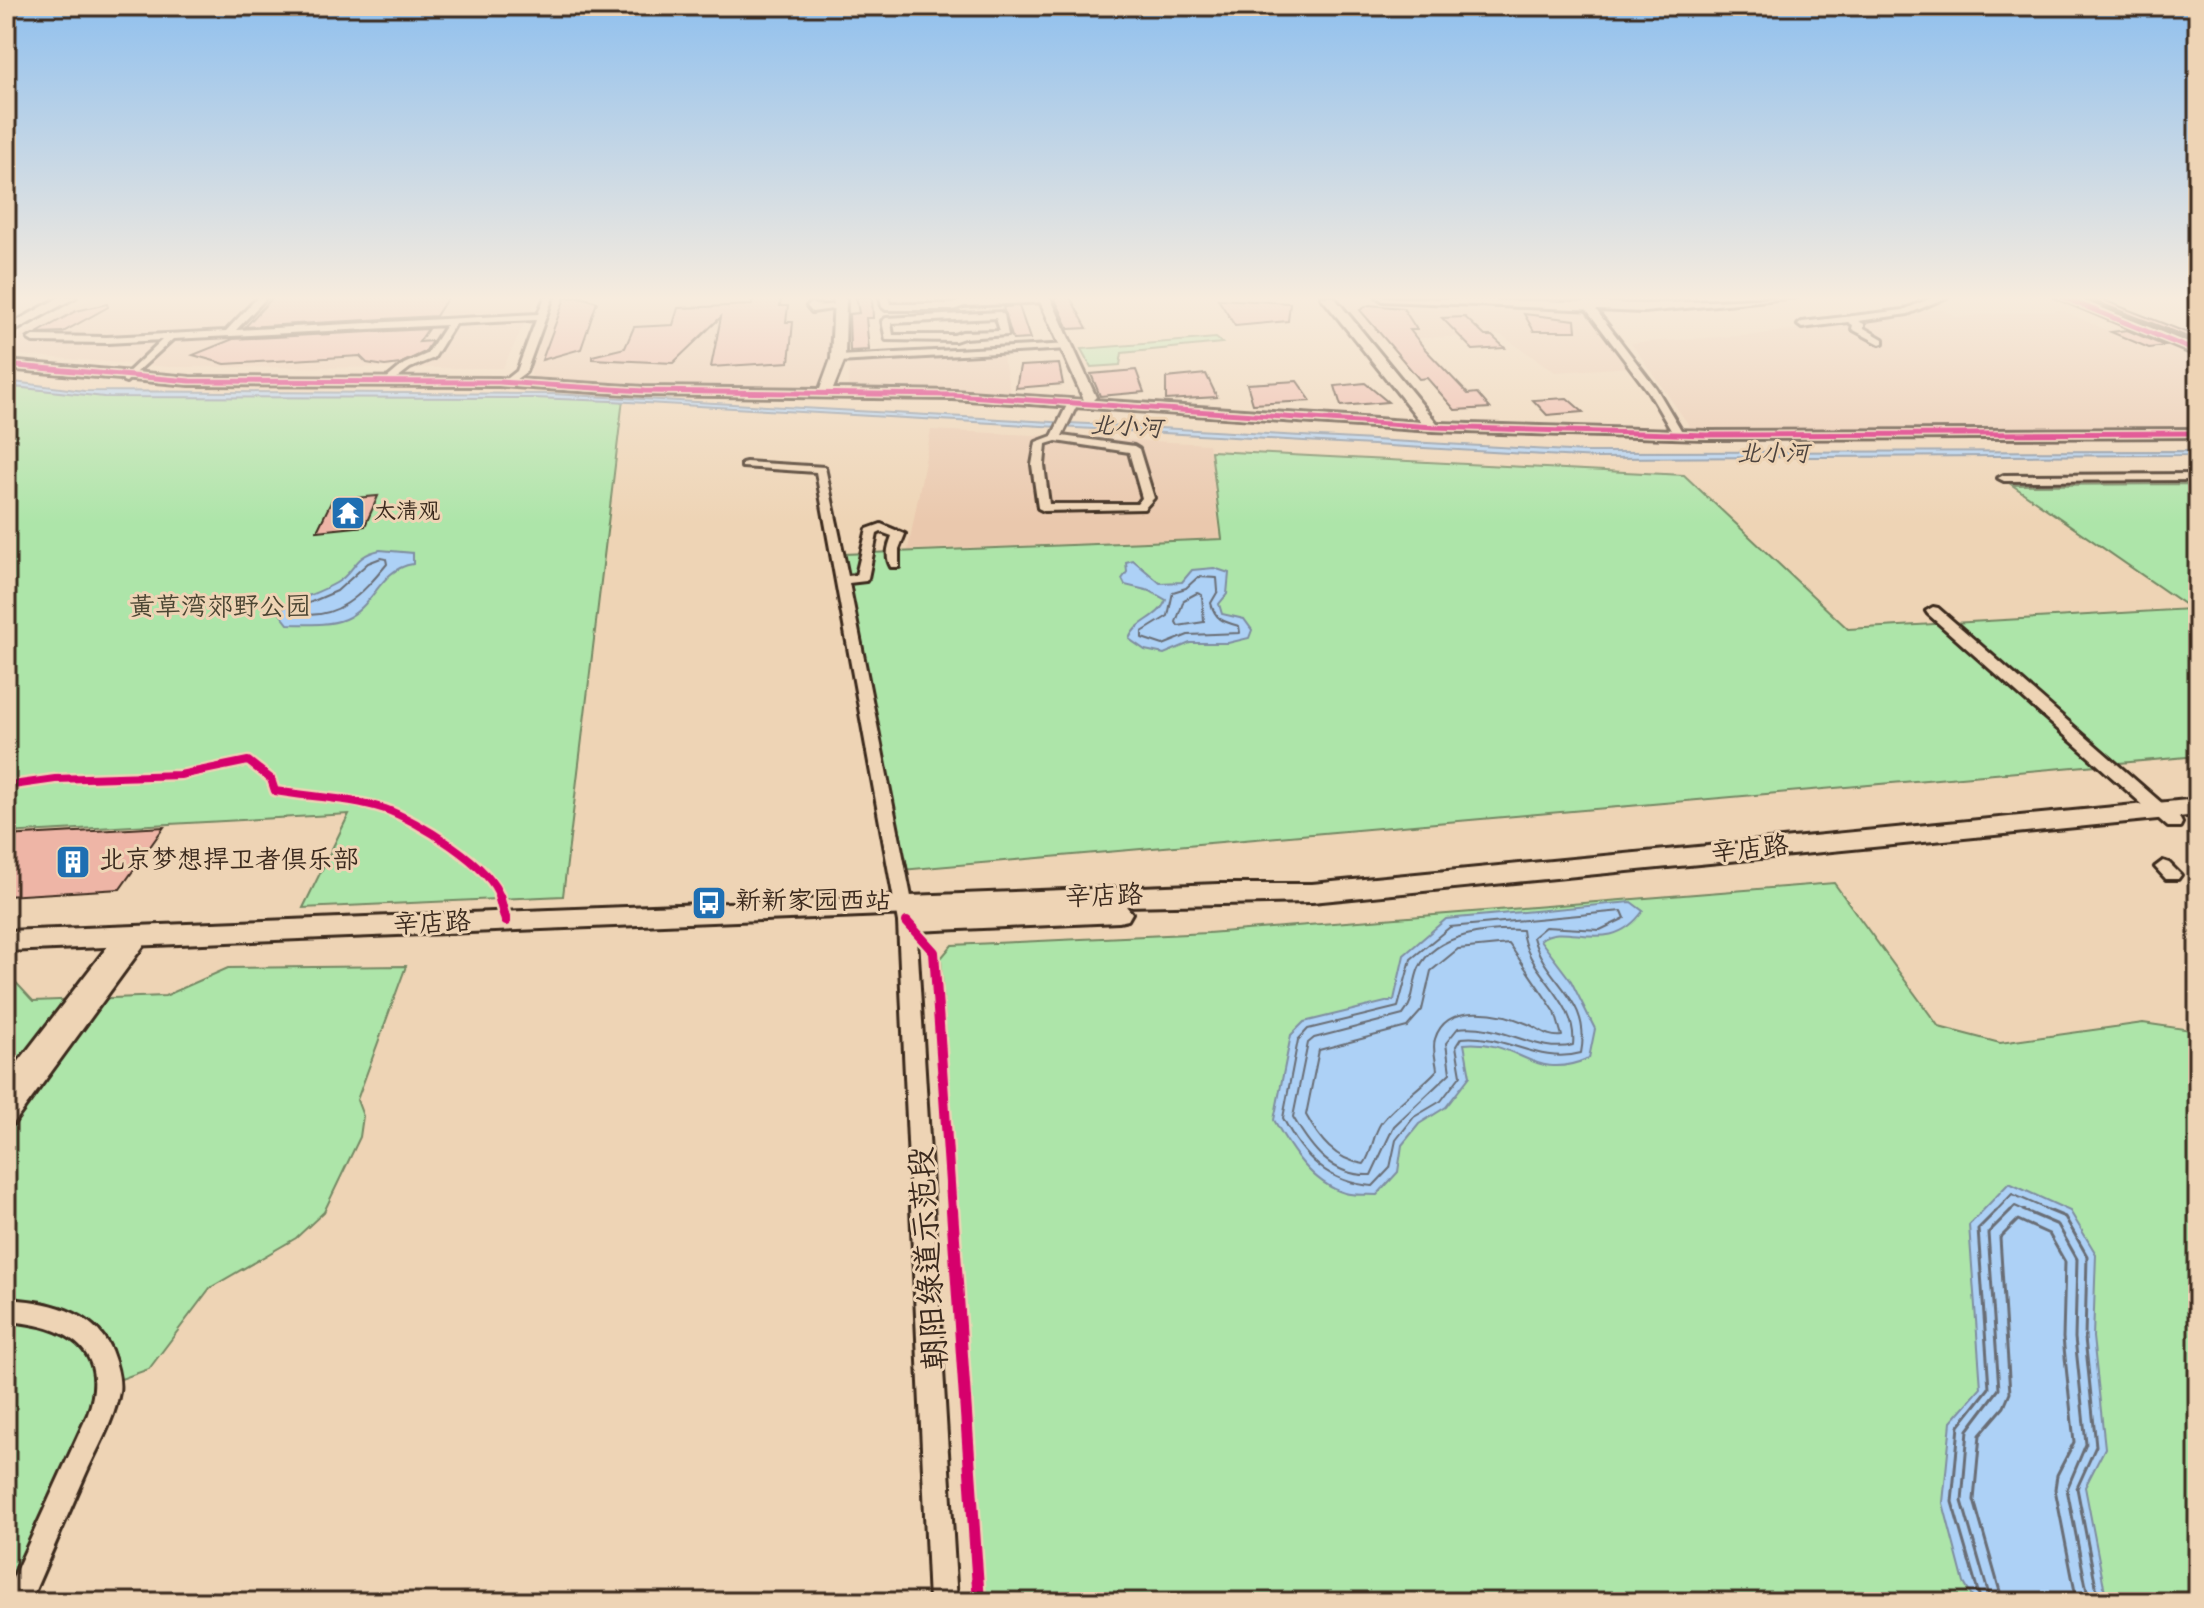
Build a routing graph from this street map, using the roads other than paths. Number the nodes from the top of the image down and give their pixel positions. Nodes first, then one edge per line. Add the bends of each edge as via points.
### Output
1 (66, 372) edge
2 (133, 372) edge
3 (400, 372) edge
4 (521, 372) edge
5 (833, 372) edge
6 (1079, 372) edge
7 (1388, 372) edge
8 (1639, 372) edge
9 (126, 379) junction
10 (388, 382) junction
11 (508, 382) junction
12 (826, 391) junction
13 (1089, 397) dead end
14 (1071, 407) junction
15 (1433, 427) junction
16 (2198, 433) edge
17 (1679, 435) junction
18 (1056, 438) junction
19 (746, 465) dead end
20 (2198, 477) edge
21 (2004, 478) dead end
22 (895, 564) dead end
23 (842, 580) junction
24 (1933, 611) dead end
25 (2198, 807) edge
26 (2178, 818) edge
27 (905, 914) junction
28 (6, 941) edge
29 (127, 945) junction
30 (6, 953) edge
31 (6, 1093) edge
32 (6, 1118) edge
33 (6, 1310) edge
34 (16, 1602) edge
35 (943, 1602) edge

1 - 9 street
2 - 9 street
3 - 10 street
4 - 11 street
5 - 12 street
6 - 13 street
7 - 15 street
8 - 17 street
9 - 10 street
10 - 11 street
11 - 12 street via 644,391
12 - 14 street
14 - 15 street
14 - 18 street
15 - 17 street
16 - 17 street
18 - 18 street via 1134,449 1148,498 1140,507 1044,508 1038,465 1041,442
19 - 23 street via 821,469
20 - 21 street
22 - 23 street via 899,534 881,528 871,532 862,578
23 - 27 street
24 - 26 street
25 - 26 main road, 辛店路
26 - 27 main road, 辛店路 via 1317,906
27 - 29 main road, 辛店路
27 - 35 street
28 - 29 main road, 辛店路
29 - 30 main road, 辛店路
29 - 31 street
29 - 32 street
33 - 34 street via 53,1314 80,1328 101,1357 107,1384

